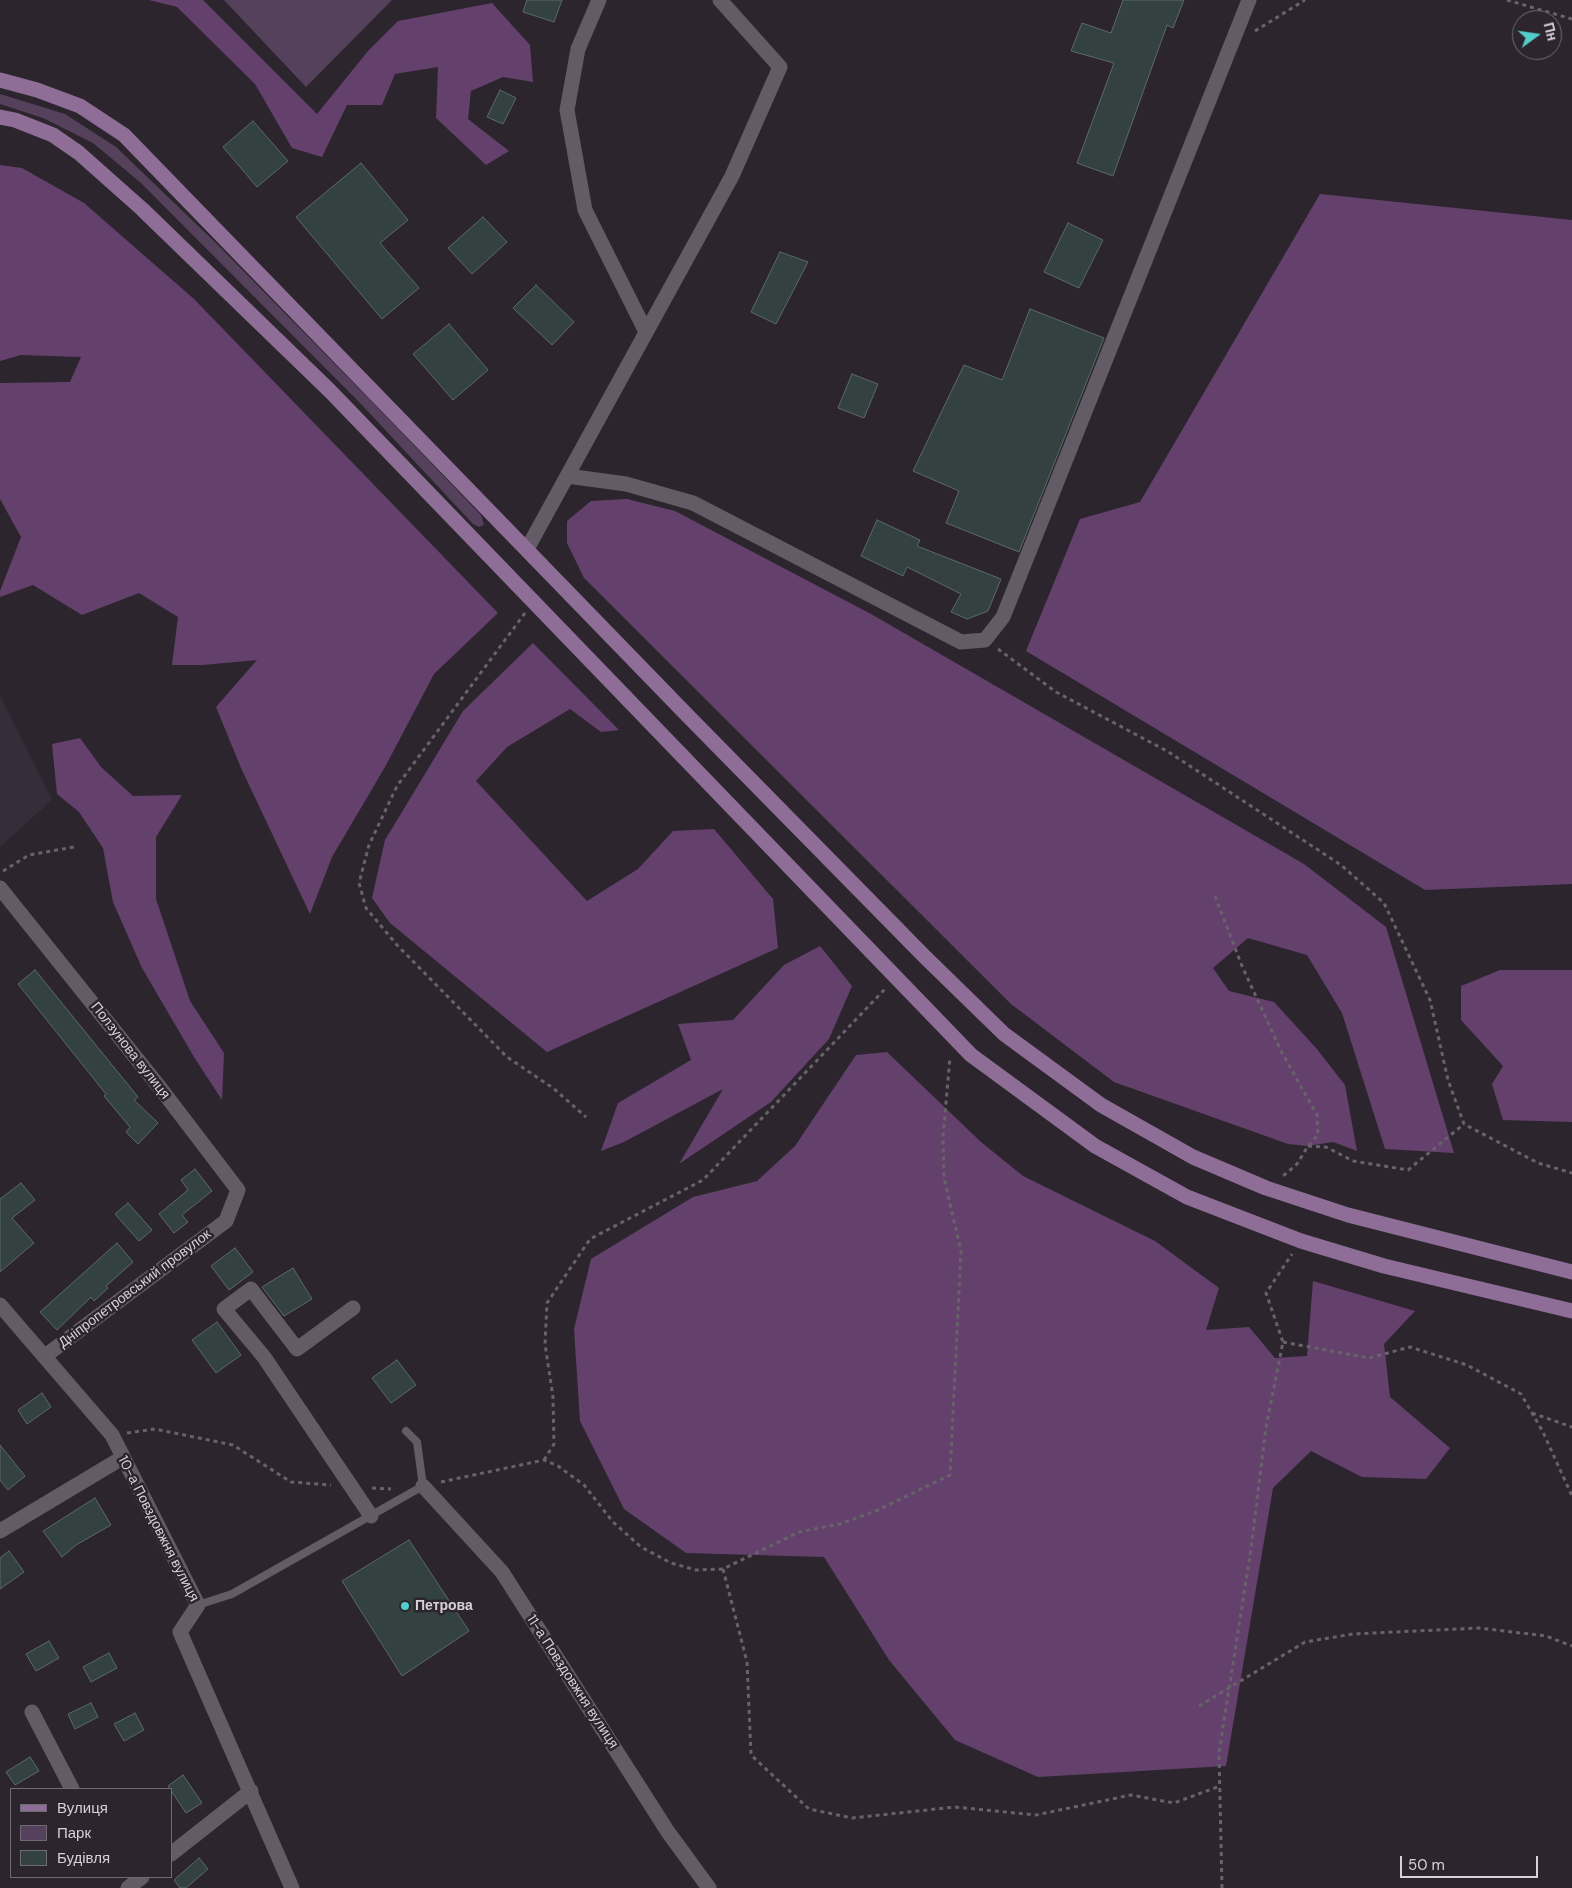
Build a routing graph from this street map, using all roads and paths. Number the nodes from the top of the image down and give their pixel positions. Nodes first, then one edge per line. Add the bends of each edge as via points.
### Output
1 (599, 0) edge
2 (720, 0) edge
3 (1249, 0) edge
4 (1305, 0) edge
5 (1507, 0) edge
6 (1572, 19) edge
7 (1231, 46) junction
8 (0, 80) edge
9 (0, 117) edge
10 (646, 332) junction
11 (567, 476) junction
12 (527, 549) junction
13 (532, 603) junction
14 (985, 640) junction
15 (74, 847) dead end
16 (0, 873) edge
17 (0, 888) edge
18 (1215, 896) dead end
19 (895, 977) junction
20 (952, 1036) junction
21 (586, 1117) dead end
22 (1464, 1124) junction
23 (1308, 1146) junction
24 (1572, 1173) edge
25 (1266, 1188) junction
26 (226, 1221) joint
27 (1301, 1241) junction
28 (1572, 1272) edge
29 (0, 1305) edge
30 (352, 1308) dead end
31 (1572, 1311) edge
32 (1283, 1342) junction
33 (45, 1356) junction
34 (1531, 1412) junction
35 (1572, 1427) edge
36 (406, 1430) dead end
37 (112, 1435) junction
38 (122, 1458) junction
39 (544, 1460) junction
40 (341, 1486) dead end
41 (423, 1486) junction
42 (370, 1488) dead end
43 (1572, 1496) edge
44 (371, 1516) junction
45 (0, 1531) edge
46 (723, 1569) junction
47 (198, 1605) junction
48 (1572, 1646) edge
49 (1199, 1706) dead end
50 (32, 1712) dead end
51 (1220, 1786) junction
52 (71, 1788) edge
53 (251, 1792) junction
54 (172, 1853) edge
55 (141, 1878) edge
56 (128, 1888) edge
57 (292, 1888) edge
58 (708, 1888) edge
59 (1222, 1888) edge

1 - 10 street via 578,49 567,110 585,210
2 - 10 street via 780,67 732,176
3 - 7 street
4 - 7 path
5 - 6 path
7 - 14 street via 1003,617
8 - 12 main road via 80,106 124,135
9 - 13 main road via 53,134 142,209 330,391
10 - 11 street
11 - 12 street
11 - 14 street via 626,484 693,503 961,642
12 - 25 main road via 1004,1034 1101,1105 1193,1157
13 - 19 main road
13 - 21 path via 397,786 370,845 359,883 366,908 397,945 507,1057 553,1088
14 - 22 path via 1056,692 1167,751 1341,865 1384,903 1430,1000 1448,1080
15 - 16 path via 29,855
17 - 26 street, Ползунова вулиця via 238,1190
18 - 23 path via 1242,966 1281,1050 1317,1115 1318,1136
19 - 20 main road
19 - 39 path via 703,1180 590,1239 547,1303 545,1344 553,1397 554,1444
20 - 27 main road via 971,1055 1094,1146 1187,1197
20 - 46 path via 943,1137 944,1178 961,1251 950,1475 878,1510 840,1524 799,1532
22 - 23 path via 1408,1170 1353,1161 1326,1147
22 - 24 path via 1538,1163
23 - 25 path via 1297,1164
25 - 28 main road via 1348,1216
26 - 33 street, Дніпропетровський провулок
27 - 31 main road via 1384,1266
27 - 32 path via 1266,1293
29 - 33 street, 10-а Повздовжня вулиця
30 - 44 street via 297,1349 251,1289 224,1310 264,1357
32 - 34 path via 1369,1358 1410,1347 1468,1365 1521,1394
32 - 51 path via 1266,1428 1219,1753
33 - 37 street, 10-а Повздовжня вулиця
34 - 35 path
34 - 43 path
36 - 41 lane via 417,1442
37 - 38 street, 10-а Повздовжня вулиця
37 - 40 path via 155,1429 233,1445 291,1482
38 - 45 street
38 - 47 street, 10-а Повздовжня вулиця
39 - 41 path
39 - 46 path via 584,1485 613,1522 641,1547 671,1563 696,1570
41 - 42 path via 400,1490
41 - 44 lane
41 - 58 street, 11-а Повздовжня вулиця via 502,1572 668,1832
44 - 47 lane via 232,1594
46 - 51 path via 747,1662 751,1755 810,1809 852,1818 955,1807 1036,1815 1131,1795 1174,1803
47 - 53 street, 10-а Повздовжня вулиця via 180,1632
48 - 49 path via 1546,1636 1479,1628 1353,1634 1306,1642
50 - 52 street
51 - 59 path
53 - 54 street
53 - 57 street, 10-а Повздовжня вулиця
55 - 56 street

